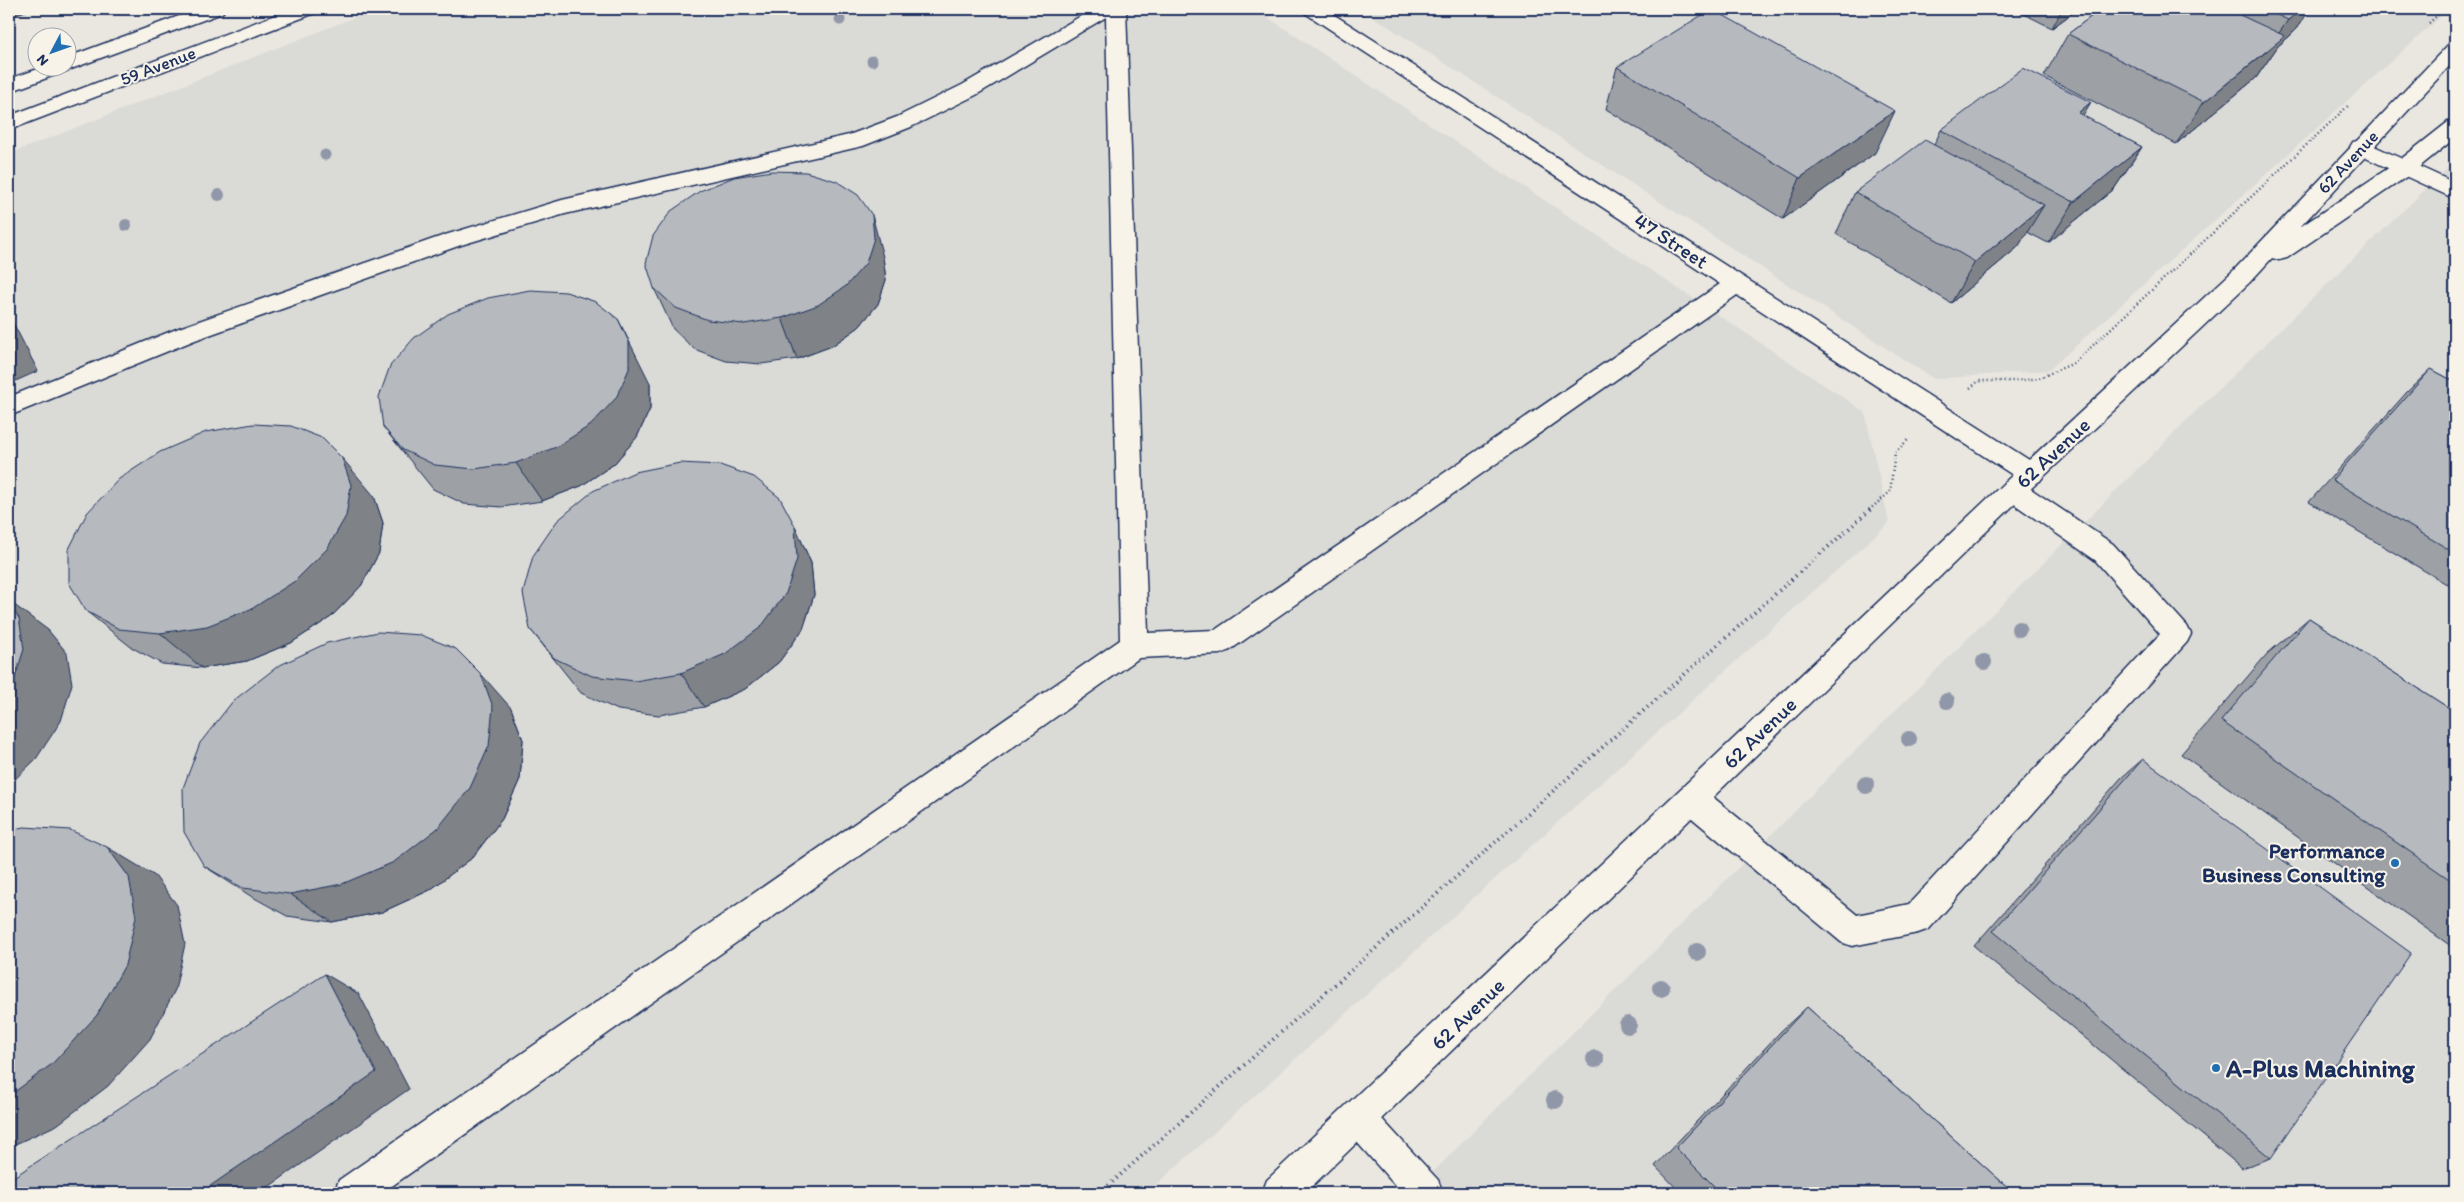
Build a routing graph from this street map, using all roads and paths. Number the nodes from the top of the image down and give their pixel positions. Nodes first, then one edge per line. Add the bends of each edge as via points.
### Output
1 (216, 9) edge
2 (308, 9) edge
3 (1106, 9) edge
4 (1116, 9) edge
5 (1312, 9) edge
6 (2444, 9) edge
7 (2423, 29) dead end
8 (2455, 49) edge
9 (78, 60) edge
10 (31, 78) edge
11 (9, 86) edge
12 (2352, 102) dead end
13 (9, 123) edge
14 (2455, 127) edge
15 (2361, 147) junction
16 (2404, 168) junction
17 (2455, 192) edge
18 (2242, 276) junction
19 (1737, 284) junction
20 (1979, 381) dead end
21 (9, 407) edge
22 (1895, 452) dead end
23 (2022, 482) junction
24 (1134, 646) junction
25 (1692, 798) junction
26 (1359, 1119) junction
27 (352, 1193) edge
28 (1100, 1193) edge
29 (1280, 1193) edge
30 (1425, 1193) edge

1 - 9 main road
2 - 13 main road, 59 Avenue
3 - 21 main road via 968,90 904,122 856,141 562,207 453,240 188,334
4 - 24 main road
5 - 19 main road, 47 Street
6 - 7 path
8 - 15 main road, 62 Avenue
10 - 11 main road
12 - 20 path via 2074,363 2054,375 2023,382
14 - 16 main road, 62 Avenue
15 - 16 main road
15 - 18 main road, 62 Avenue
16 - 17 main road
16 - 18 main road, 62 Avenue
18 - 23 main road, 62 Avenue
19 - 23 main road, 47 Street
19 - 24 main road via 1220,642
22 - 28 path via 1890,492
23 - 25 main road, 62 Avenue
23 - 25 main road, 47 Street via 2104,552 2177,634 1918,918 1852,931
24 - 27 main road
25 - 26 main road, 62 Avenue
26 - 29 main road, 62 Avenue
26 - 30 main road

